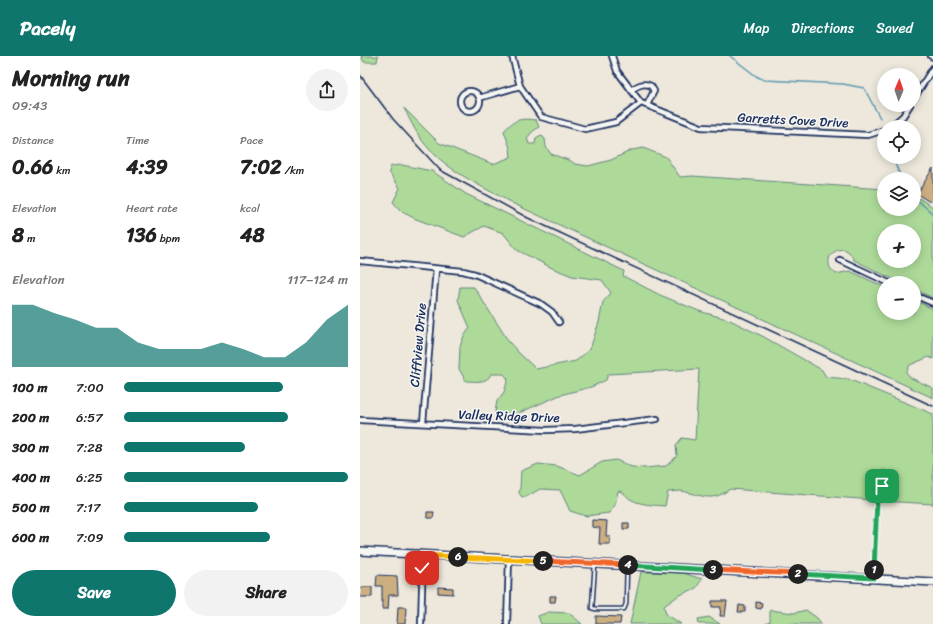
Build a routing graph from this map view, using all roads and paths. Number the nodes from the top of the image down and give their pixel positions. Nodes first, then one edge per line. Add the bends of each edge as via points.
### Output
1 (512, 56) edge
2 (612, 56) edge
3 (933, 68) edge
4 (520, 86) junction
5 (921, 87) edge
6 (631, 90) junction
7 (479, 98) junction
8 (641, 103) junction
9 (647, 105) junction
10 (906, 112) edge
11 (898, 120) edge
12 (877, 132) edge
13 (840, 260) dead end
14 (360, 261) edge
15 (436, 269) junction
16 (877, 277) edge
17 (921, 297) edge
18 (933, 303) edge
19 (559, 322) dead end
20 (657, 419) dead end
21 (360, 420) edge
22 (422, 423) junction
23 (884, 473) dead end
24 (360, 551) edge
25 (423, 555) junction
26 (509, 559) junction
27 (595, 564) junction
28 (627, 565) junction
29 (874, 578) junction
30 (933, 582) edge
31 (421, 624) edge
32 (507, 624) edge

1 - 4 street
2 - 6 street via 617,71
3 - 5 street
4 - 7 street
4 - 8 street via 541,117 585,129 616,122
6 - 8 street
6 - 9 street via 640,84 651,86 654,91
7 - 7 street via 469,91 463,94 460,103 464,109 473,111 478,107
8 - 9 street, Garretts Cove Drive
9 - 12 street, Garretts Cove Drive via 701,127 868,135
10 - 11 street
13 - 16 street
14 - 15 street
15 - 19 street via 475,274 541,304 552,312
15 - 22 street, Cliffview Drive
17 - 18 street
20 - 22 street, Valley Ridge Drive via 575,430
21 - 22 street, Valley Ridge Drive
23 - 29 lane via 877,499
24 - 25 street
25 - 26 street
25 - 31 street
26 - 27 street
26 - 32 street
27 - 28 street
27 - 28 lane via 592,608 624,609
28 - 29 street
29 - 30 street

